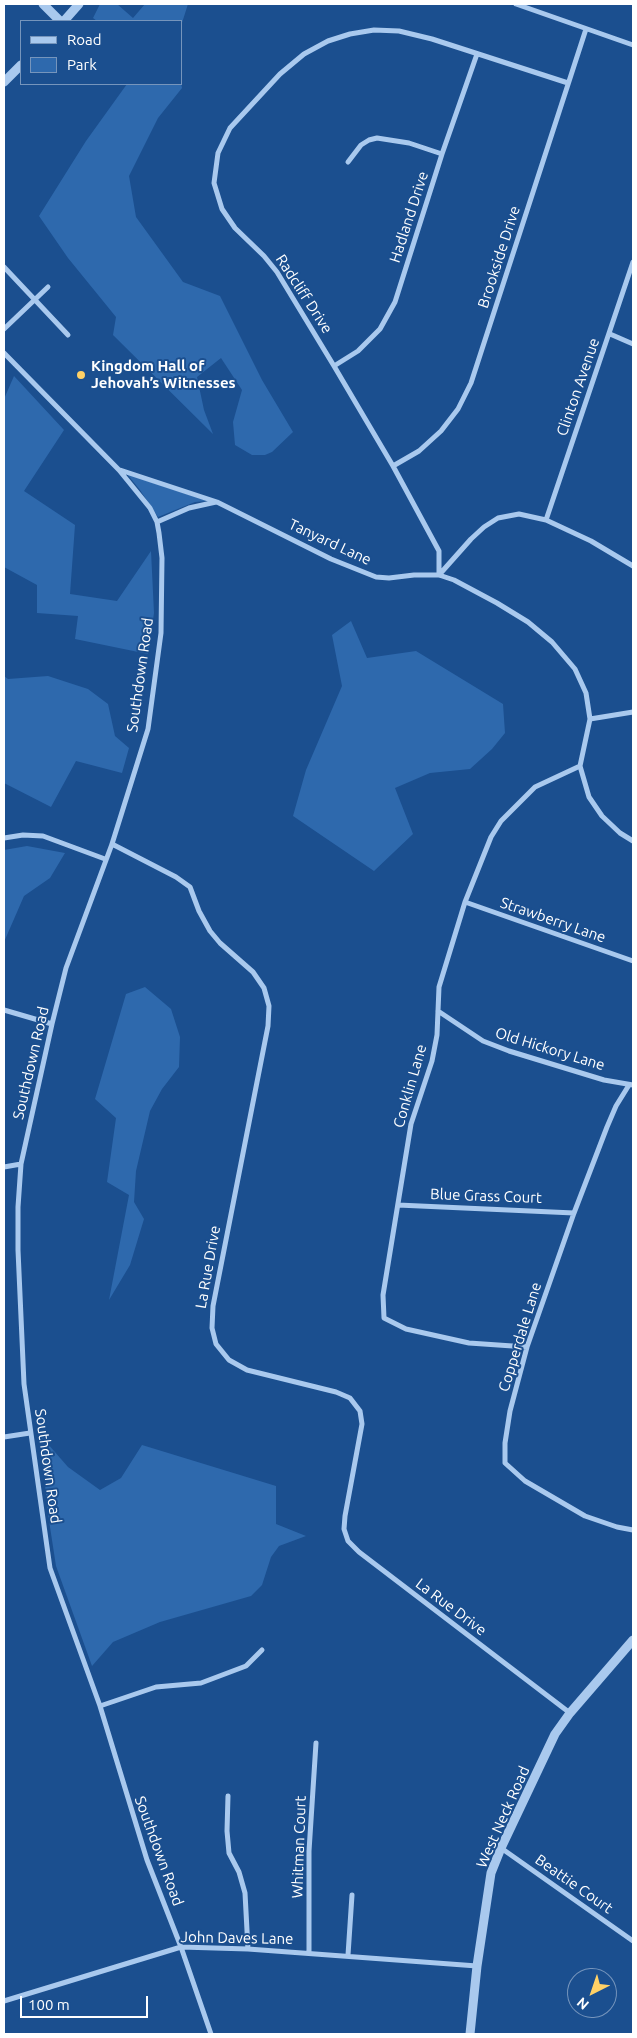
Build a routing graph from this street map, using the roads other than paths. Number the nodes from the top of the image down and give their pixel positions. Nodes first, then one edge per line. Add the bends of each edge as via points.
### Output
1 (43, 4) edge
2 (79, 4) edge
3 (516, 4) edge
4 (59, 20) edge
5 (65, 20) edge
6 (586, 29) junction
7 (633, 45) edge
8 (478, 54) junction
9 (20, 66) edge
10 (4, 82) edge
11 (568, 83) junction
12 (442, 154) junction
13 (348, 162) dead end
14 (633, 262) edge
15 (4, 267) edge
16 (48, 286) dead end
17 (33, 299) junction
18 (4, 329) edge
19 (610, 334) junction
20 (68, 336) dead end
21 (633, 344) edge
22 (4, 353) edge
23 (334, 366) junction
24 (393, 466) junction
25 (119, 470) junction
26 (217, 502) junction
27 (546, 520) junction
28 (157, 522) junction
29 (633, 566) edge
30 (439, 575) junction
31 (633, 712) edge
32 (590, 719) junction
33 (580, 766) junction
34 (4, 838) edge
35 (633, 841) edge
36 (112, 844) junction
37 (105, 859) junction
38 (465, 902) junction
39 (633, 961) edge
40 (4, 1010) edge
41 (438, 1011) junction
42 (52, 1024) junction
43 (631, 1085) edge
44 (21, 1164) junction
45 (4, 1167) edge
46 (398, 1205) junction
47 (574, 1213) junction
48 (527, 1347) junction
49 (30, 1433) junction
50 (4, 1437) edge
51 (633, 1530) edge
52 (633, 1640) edge
53 (262, 1650) dead end
54 (100, 1706) junction
55 (570, 1713) junction
56 (316, 1742) dead end
57 (228, 1796) dead end
58 (501, 1848) junction
59 (352, 1895) dead end
60 (633, 1940) edge
61 (181, 1947) junction
62 (248, 1949) junction
63 (309, 1953) junction
64 (348, 1955) junction
65 (477, 1966) junction
66 (4, 2001) edge
67 (211, 2034) edge
68 (470, 2034) edge

1 - 4 street
2 - 5 street
3 - 6 street
6 - 7 street
6 - 11 street, Brookside Drive
8 - 11 street, Radcliff Drive
8 - 12 street, Hadland Drive
8 - 23 street, Radcliff Drive via 399,32 374,30 328,41 304,54 280,74 230,128 218,153 214,183 222,209 235,228 277,272
9 - 10 street
11 - 24 street, Brookside Drive via 471,383 458,409 440,431 419,451
12 - 13 street via 377,138 364,142
12 - 23 street, Hadland Drive via 395,302 380,329 358,350
14 - 19 street, Clinton Avenue
15 - 17 street
16 - 17 street
17 - 18 street
17 - 20 street
19 - 21 street
19 - 27 street, Clinton Avenue
22 - 25 street, Southdown Road
23 - 24 street, Radcliff Drive
24 - 30 street, Radcliff Drive via 439,551
25 - 26 street, Tanyard Lane
25 - 28 street, Southdown Road via 150,508
26 - 28 street via 189,508
26 - 30 street, Tanyard Lane via 331,559 376,577
27 - 29 street
27 - 30 street via 519,514 498,518 470,539
28 - 36 street, Southdown Road via 162,558 160,642 148,729
30 - 32 street, Tanyard Lane via 512,612 552,642 575,669 586,693
31 - 32 street
32 - 33 street
33 - 35 street via 590,797 602,816
33 - 38 street, Conklin Lane via 535,788 501,820
34 - 37 street via 23,834 43,836
36 - 37 street, Southdown Road
36 - 55 street, La Rue Drive via 190,887 210,931 253,972 264,988 269,1006 268,1026 212,1306 216,1344 230,1360 247,1370 350,1398 360,1411 362,1424 345,1516 344,1529 348,1541
37 - 42 street, Southdown Road via 66,968
38 - 39 street, Strawberry Lane
38 - 41 street, Conklin Lane via 439,986
40 - 42 street
41 - 43 street, Old Hickory Lane via 483,1041 509,1051
41 - 46 street, Conklin Lane via 432,1061 411,1124
42 - 44 street, Southdown Road
43 - 47 street, Copperdale Lane via 607,1126
44 - 45 street
44 - 49 street, Southdown Road via 18,1250 24,1384
46 - 47 street, Blue Grass Court
46 - 48 street, Conklin Lane via 382,1295 384,1318 406,1329 470,1343
47 - 48 street, Copperdale Lane
48 - 51 street, Copperdale Lane via 510,1411 504,1463 525,1481 585,1516
49 - 50 street
49 - 54 street, Southdown Road via 50,1568
52 - 55 street, West Neck Road
53 - 54 street via 246,1666 201,1683 156,1687
54 - 61 street, Southdown Road via 147,1860
55 - 58 street, West Neck Road via 555,1734
56 - 63 street, Whitman Court via 309,1851
57 - 62 street via 229,1853 245,1893
58 - 60 street, Beattie Court
58 - 65 street, West Neck Road via 491,1873
59 - 64 street
61 - 62 street, John Daves Lane
61 - 66 street, John Daves Lane
61 - 67 street, Southdown Road
62 - 63 street, John Daves Lane
63 - 64 street, John Daves Lane
64 - 65 street, John Daves Lane
65 - 68 street, West Neck Road

